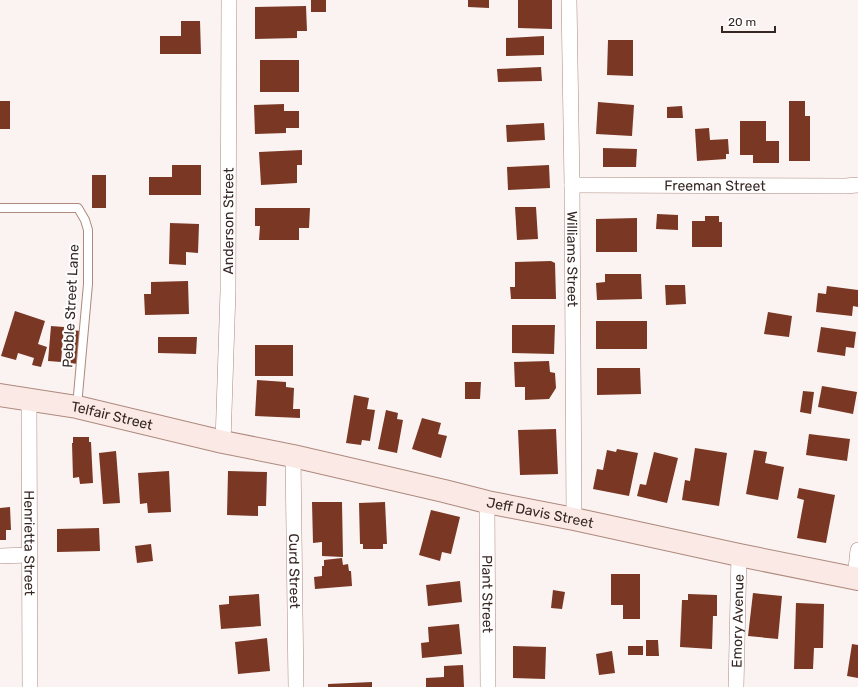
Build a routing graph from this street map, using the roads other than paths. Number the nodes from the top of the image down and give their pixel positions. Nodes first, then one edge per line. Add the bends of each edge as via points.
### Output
1 (229, 0) edge
2 (569, 0) edge
3 (572, 185) junction
4 (858, 185) edge
5 (0, 208) edge
6 (0, 395) edge
7 (29, 399) junction
8 (77, 407) junction
9 (223, 442) junction
10 (293, 456) junction
11 (487, 502) junction
12 (574, 519) junction
13 (858, 550) edge
14 (29, 555) junction
15 (739, 555) junction
16 (0, 556) edge
17 (856, 579) edge
18 (30, 687) edge
19 (296, 687) edge
20 (488, 687) edge
21 (736, 687) edge

1 - 9 street, Anderson Street via 228,291
2 - 3 street, Williams Street
3 - 4 street, Freeman Street
3 - 12 street, Williams Street
5 - 8 lane, Pebble Street Lane via 78,208 85,220 88,230 88,284
6 - 7 street, Telfair Street
7 - 8 street, Telfair Street
7 - 14 street, Henrietta Street
8 - 9 street, Telfair Street
9 - 10 street, Jeff Davis Street
10 - 11 street, Jeff Davis Street
10 - 19 street, Curd Street
11 - 12 street, Jeff Davis Street
11 - 20 street, Plant Street
12 - 15 street, Jeff Davis Street
13 - 17 street
14 - 16 street
14 - 18 street, Henrietta Street
15 - 17 street, Jeff Davis Street
15 - 21 street, Emory Avenue

